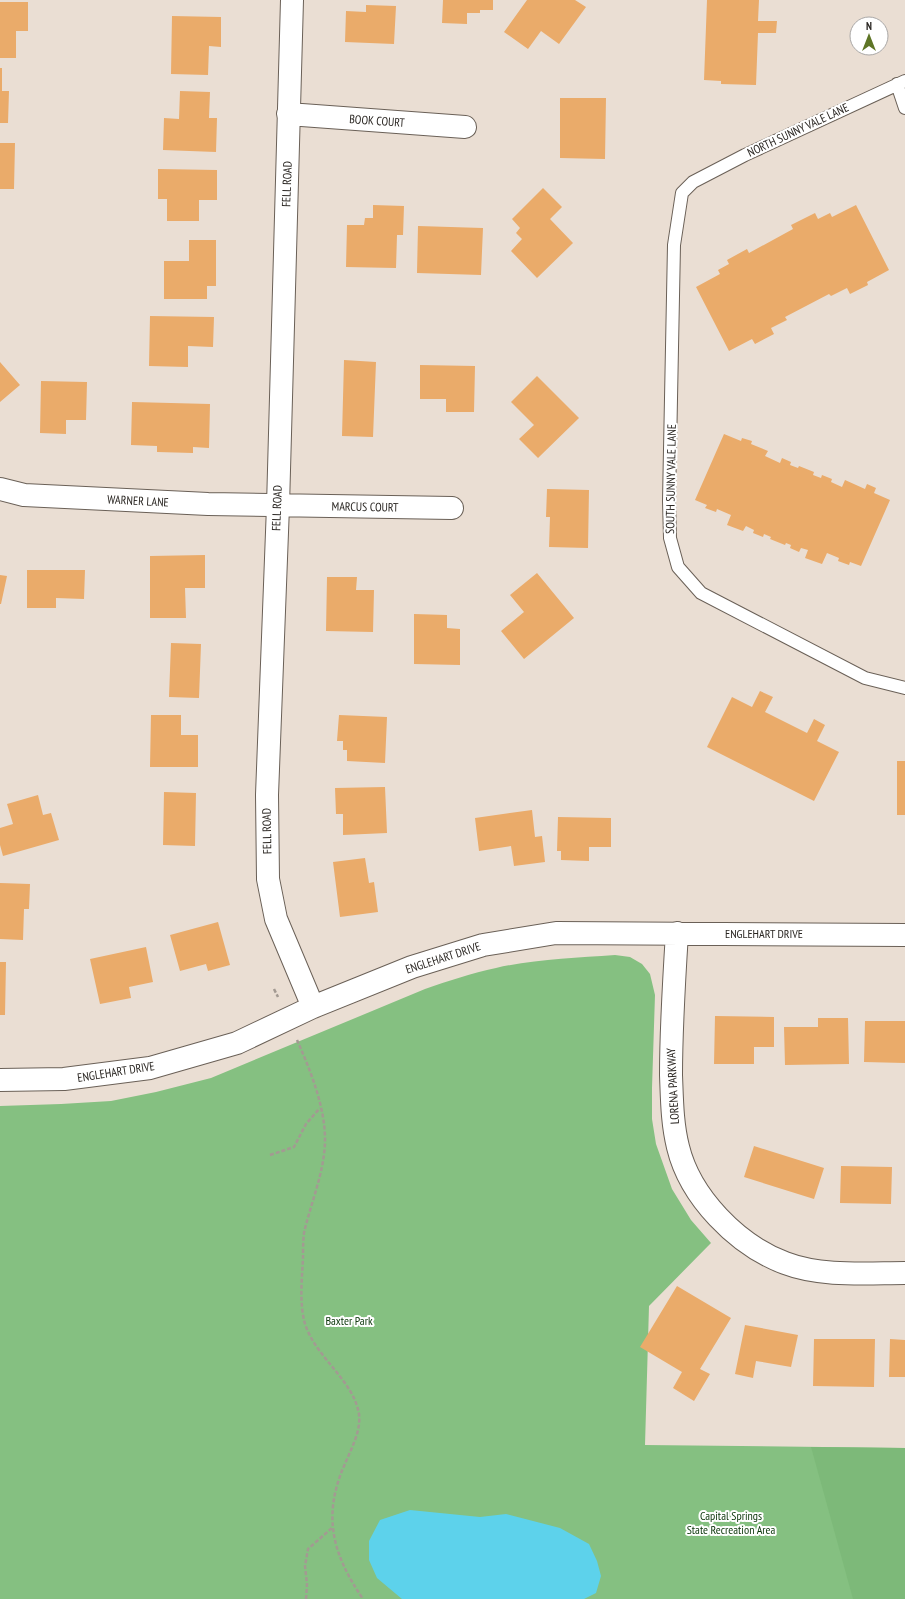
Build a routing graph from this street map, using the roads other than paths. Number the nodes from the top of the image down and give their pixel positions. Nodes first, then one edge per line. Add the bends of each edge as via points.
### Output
1 (292, 0) edge
2 (901, 82) edge
3 (905, 108) edge
4 (288, 114) junction
5 (465, 127) dead end
6 (693, 182) joint
7 (0, 489) edge
8 (278, 506) junction
9 (452, 508) dead end
10 (905, 688) edge
11 (678, 933) junction
12 (905, 935) edge
13 (313, 1007) junction
14 (0, 1080) edge
15 (905, 1273) edge

1 - 4 street, FELL ROAD
2 - 3 lane
2 - 6 lane, NORTH SUNNY VALE LANE
4 - 5 street, BOOK COURT
4 - 8 street, FELL ROAD
6 - 10 lane, SOUTH SUNNY VALE LANE via 682,193 674,245 669,501 670,538 678,567 701,593 865,678
7 - 8 street, WARNER LANE via 24,495
8 - 9 street, MARCUS COURT
8 - 13 street, FELL ROAD via 267,795 268,879 276,919
11 - 12 street, ENGLEHART DRIVE
11 - 13 street, ENGLEHART DRIVE via 556,933 483,945 412,967
11 - 15 street, LORENA PARKWAY via 671,1041 672,1110 678,1148 692,1182 717,1218 748,1244 785,1263 817,1271
13 - 14 street, ENGLEHART DRIVE via 236,1043 150,1068 64,1080

